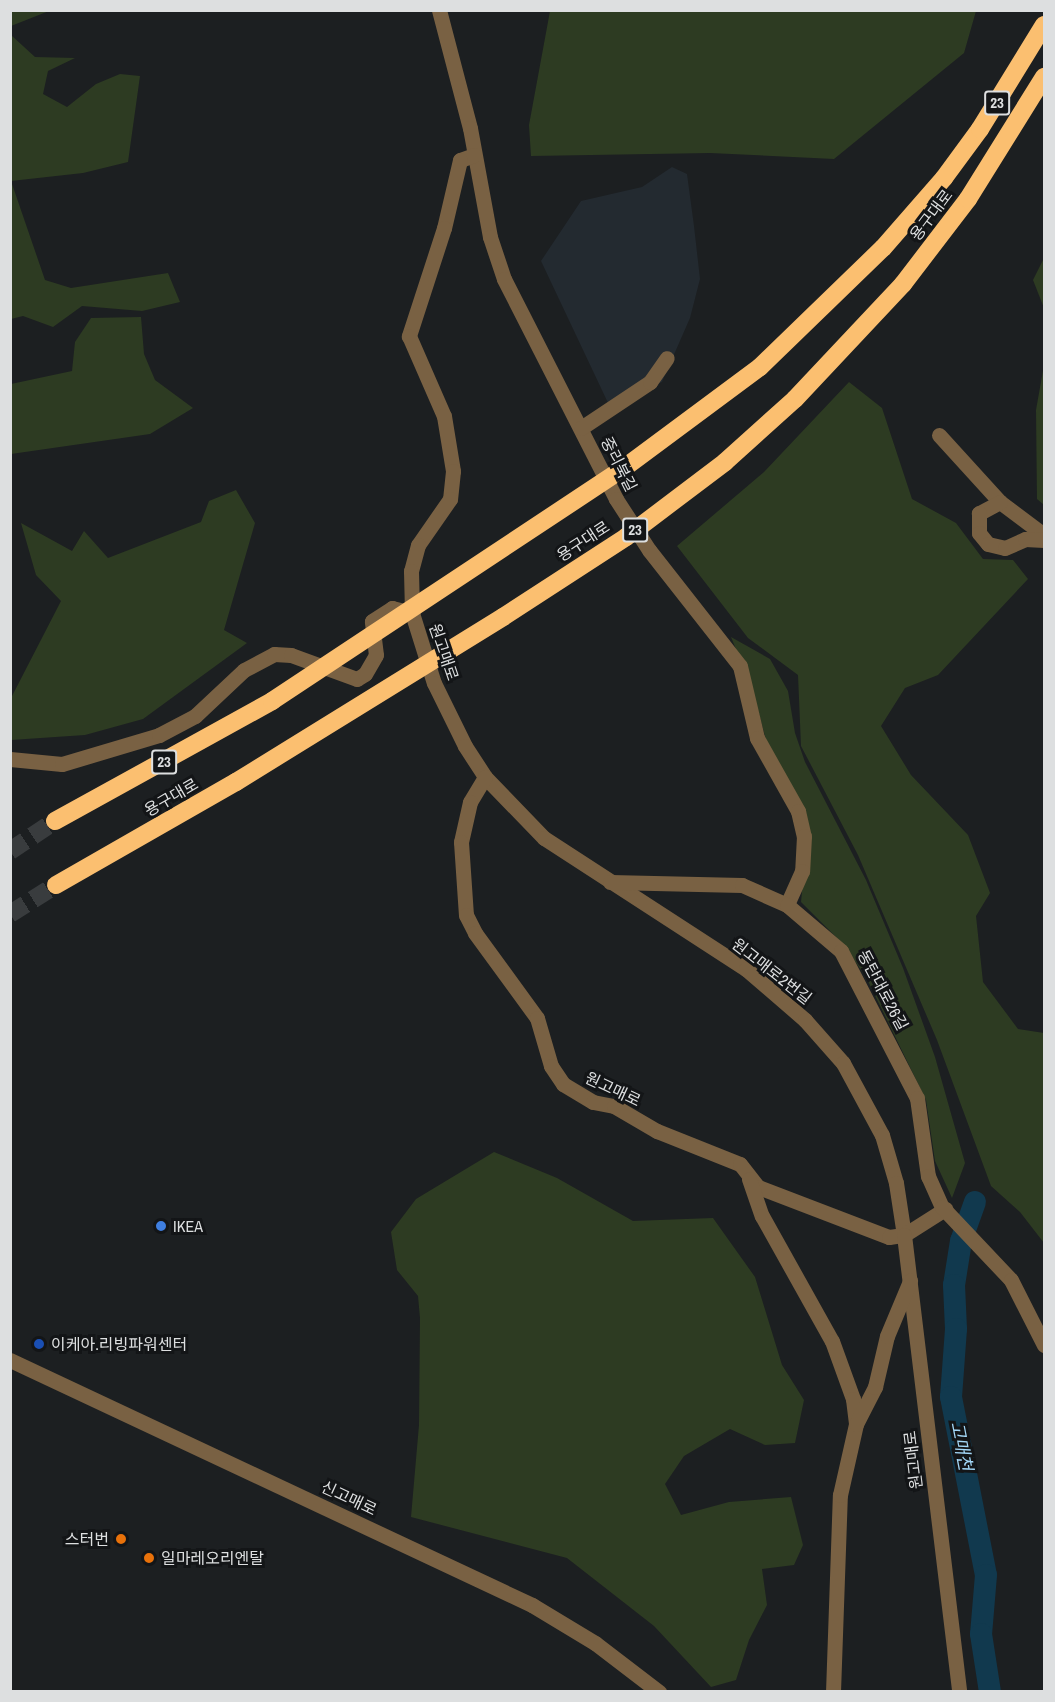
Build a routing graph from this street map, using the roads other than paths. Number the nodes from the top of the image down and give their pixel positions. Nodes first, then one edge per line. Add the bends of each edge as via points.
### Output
1 (439, 10) edge
2 (1044, 25) edge
3 (1044, 76) edge
4 (474, 154) junction
5 (667, 358) dead end
6 (581, 428) junction
7 (939, 435) dead end
8 (1000, 502) junction
9 (1044, 538) edge
10 (412, 613) junction
11 (10, 759) edge
12 (485, 777) junction
13 (55, 821) tunnel mouth
14 (610, 882) junction
15 (56, 885) tunnel mouth
16 (787, 905) junction
17 (749, 1179) junction
18 (947, 1212) junction
19 (904, 1235) junction
20 (912, 1279) junction
21 (1044, 1345) edge
22 (10, 1360) edge
23 (856, 1424) junction
24 (659, 1692) edge
25 (834, 1692) edge
26 (959, 1692) edge

1 - 4 street, 중리북길
2 - 13 highway, 용구대로 / 23 via 980,129 944,178 883,248 760,367 624,468 272,701
3 - 15 highway, 용구대로 / 23 via 968,199 859,334 725,462 626,537 236,782
4 - 6 street, 중리북길 via 488,226 504,279
4 - 10 street, 원고매로 via 460,160 444,228 409,336 444,416 453,471 450,499 418,546 411,571
5 - 6 street via 650,382
6 - 16 street, 중리북길 via 616,499 649,550 740,666 757,738 798,812 804,836 802,871
7 - 8 street
8 - 9 street
8 - 9 street via 979,513 979,533 988,544 1005,548 1025,539
10 - 11 street via 392,608 372,621 376,655 365,674 357,679 291,655 268,656 244,670 195,716 159,735 62,764
10 - 12 street, 원고매로 via 434,683
12 - 14 street, 원고매로2번길 via 544,838
12 - 17 street, 원고매로 via 470,802 461,842 466,915 537,1018 551,1066 563,1084 657,1131 740,1164
14 - 16 street, 동탄대로26길 via 742,885
14 - 19 street, 원고매로2번길 via 746,969 806,1020 843,1063 882,1135
16 - 18 street, 동탄대로26길 via 841,951 852,967 917,1098 928,1176
17 - 19 street, 원고매로 via 758,1187 889,1237
17 - 23 street via 762,1216 832,1341 853,1399
18 - 19 street
18 - 21 street, 동탄대로26길 via 1011,1280
19 - 20 street, 원고매로
20 - 23 street via 887,1336 879,1378
20 - 26 street, 원고매로
22 - 24 street, 신고매로 via 532,1605 595,1643
23 - 25 street via 840,1495

